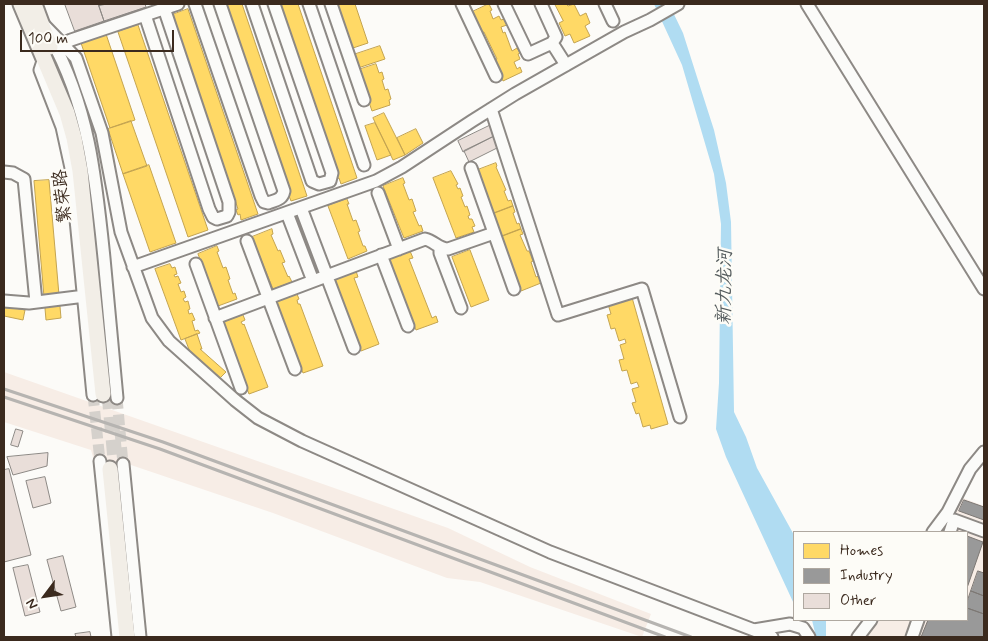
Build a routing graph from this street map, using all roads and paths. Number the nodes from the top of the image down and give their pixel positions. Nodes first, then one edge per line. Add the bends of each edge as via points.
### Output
1 (22, 4) edge
2 (34, 4) edge
3 (178, 4) edge
4 (195, 4) edge
5 (220, 4) edge
6 (252, 4) edge
7 (274, 4) edge
8 (309, 4) edge
9 (331, 4) edge
10 (462, 4) edge
11 (504, 4) edge
12 (541, 4) edge
13 (605, 4) edge
14 (678, 4) edge
15 (807, 4) edge
16 (164, 8) junction
17 (145, 15) junction
18 (40, 21) junction
19 (613, 21) dead end
20 (552, 43) junction
21 (63, 44) junction
22 (44, 58) junction
23 (350, 60) junction
24 (566, 65) junction
25 (331, 66) junction
26 (496, 76) dead end
27 (364, 100) dead end
28 (491, 109) junction
29 (364, 165) dead end
30 (470, 168) dead end
31 (4, 172) edge
32 (378, 192) dead end
33 (300, 208) junction
34 (287, 212) junction
35 (494, 233) junction
36 (247, 241) dead end
37 (440, 247) junction
38 (399, 248) junction
39 (381, 256) junction
40 (196, 264) dead end
41 (133, 267) junction
42 (327, 276) junction
43 (313, 281) junction
44 (514, 289) dead end
45 (984, 289) edge
46 (84, 296) junction
47 (268, 298) junction
48 (4, 301) edge
49 (36, 302) junction
50 (461, 308) dead end
51 (215, 318) junction
52 (408, 326) dead end
53 (354, 348) dead end
54 (295, 369) dead end
55 (241, 388) dead end
56 (105, 395) junction
57 (680, 417) dead end
58 (984, 452) edge
59 (112, 466) junction
60 (934, 531) edge
61 (950, 531) edge
62 (984, 531) edge
63 (870, 621) edge
64 (918, 621) edge
65 (754, 630) junction
66 (118, 637) edge
67 (127, 637) edge
68 (133, 637) edge
69 (140, 637) edge
70 (772, 637) edge
71 (809, 637) edge
72 (858, 637) edge
73 (912, 637) edge

1 - 22 main road, 繁荣路
2 - 18 main road, 繁荣路
3 - 16 street
4 - 5 street via 260,196 268,203 280,199 284,191
6 - 7 street via 312,181 319,184 330,181 332,173
8 - 25 street
9 - 23 street
10 - 26 street
11 - 20 street via 528,54
12 - 20 street via 556,37
13 - 19 street
14 - 24 street
15 - 45 street
16 - 17 street
16 - 17 street via 228,202 227,216 217,219 209,209
17 - 21 street
18 - 21 street
18 - 56 main road, 繁荣路 via 73,112 84,157
20 - 24 street
21 - 41 street via 76,58 102,133 121,232
22 - 46 street via 40,70 62,127 71,168
22 - 56 main road, 繁荣路 via 67,113 78,158
23 - 25 street
23 - 27 street
24 - 28 street
25 - 29 street
28 - 33 street via 390,174
28 - 57 street via 558,315 642,289
30 - 35 street
31 - 49 street via 24,179
32 - 38 street
33 - 34 street
33 - 42 street
34 - 41 street
34 - 43 street
35 - 37 street via 448,249
35 - 44 street
36 - 47 street
37 - 38 street via 425,239
37 - 50 street
38 - 39 street
39 - 42 street
39 - 52 street
40 - 51 street
41 - 65 street via 152,318 169,340 258,418 302,441 550,552
42 - 43 street
42 - 53 street
43 - 47 street
46 - 49 street
46 - 56 street
47 - 51 street
47 - 54 street
48 - 49 street via 19,304
51 - 55 street
58 - 60 street via 970,469 948,512
59 - 66 street
59 - 67 main road
59 - 68 main road
59 - 69 street
61 - 62 street via 954,520
63 - 72 street
64 - 73 street
65 - 70 street
65 - 71 street via 790,624 803,628

